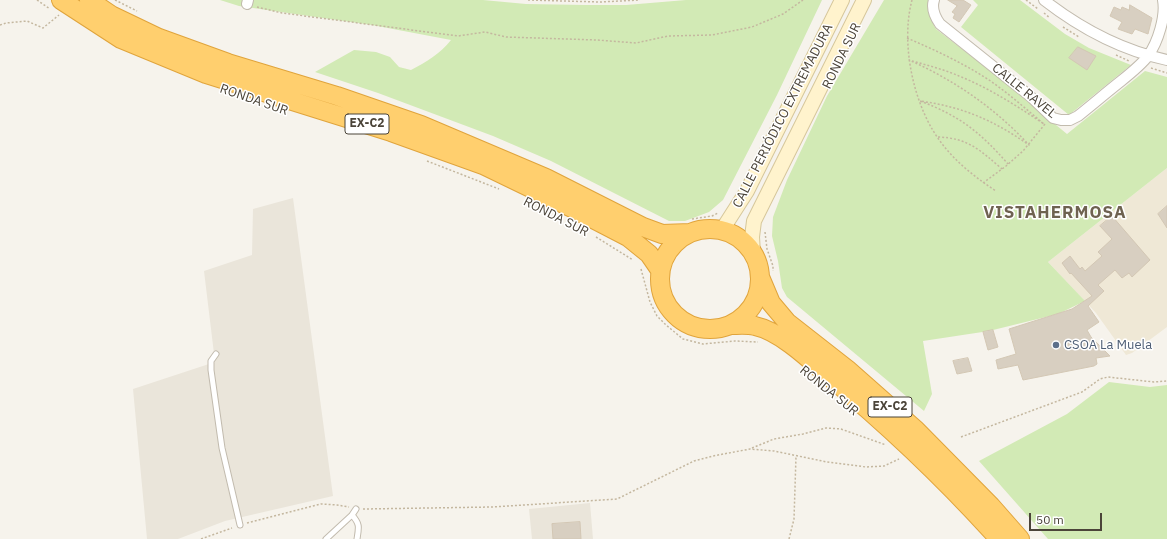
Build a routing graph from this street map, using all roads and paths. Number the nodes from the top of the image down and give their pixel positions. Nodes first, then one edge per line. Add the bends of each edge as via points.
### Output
1 (37, 0) edge
2 (88, 0) edge
3 (115, 0) edge
4 (528, 0) edge
5 (640, 0) edge
6 (803, 0) edge
7 (842, 0) edge
8 (864, 0) edge
9 (912, 0) edge
10 (934, 0) edge
11 (1044, 0) edge
12 (1163, 0) edge
13 (248, 2) edge
14 (58, 9) edge
15 (140, 13) dead end
16 (0, 25) edge
17 (907, 38) junction
18 (1148, 56) junction
19 (909, 60) junction
20 (1167, 60) edge
21 (920, 101) junction
22 (1047, 121) dead end
23 (1044, 124) junction
24 (938, 137) junction
25 (1028, 145) junction
26 (422, 159) dead end
27 (1008, 164) junction
28 (1002, 169) junction
29 (983, 183) junction
30 (500, 190) dead end
31 (996, 191) dead end
32 (722, 212) dead end
33 (688, 227) junction
34 (722, 230) junction
35 (765, 231) dead end
36 (592, 235) dead end
37 (753, 253) junction
38 (635, 262) dead end
39 (639, 264) dead end
40 (660, 270) junction
41 (767, 277) junction
42 (731, 325) junction
43 (758, 342) dead end
44 (216, 354) dead end
45 (1167, 381) edge
46 (961, 437) dead end
47 (887, 446) dead end
48 (750, 449) junction
49 (796, 456) junction
50 (899, 460) dead end
51 (356, 509) junction
52 (352, 515) junction
53 (240, 525) junction
54 (201, 539) edge
55 (326, 539) edge
56 (357, 539) edge
57 (790, 539) edge
58 (998, 539) edge
59 (1020, 539) edge

1 - 14 path
2 - 33 highway, RONDA SUR / EX-C2 via 111,15 159,38 421,125 546,178 643,227 662,234
3 - 15 path
4 - 5 path
6 - 13 path via 783,14 752,27 712,35 668,36 636,43 506,37 485,32 458,36 282,13
7 - 34 main road, CALLE PERIÓDICO EXTREMADURA via 747,191
8 - 37 main road, CALLE PERIÓDICO EXTREMADURA via 754,220
9 - 17 path
10 - 18 street, CALLE RAVEL via 934,16 940,24 1025,92 1053,118 1070,120 1078,116
11 - 18 street via 1064,16 1087,29
12 - 18 street, CALLE RAVEL via 1162,22
14 - 16 path via 43,28 26,21
14 - 40 highway, RONDA SUR / EX-C2 via 121,39 206,74 391,132 483,165 628,237 648,254
17 - 19 path
17 - 23 path via 984,77
18 - 20 street
19 - 21 path
19 - 23 path via 977,84 1015,104
19 - 25 path via 934,71 980,100
21 - 24 path
21 - 25 path via 964,111 985,119
21 - 27 path via 961,120 992,145
22 - 23 path
23 - 25 path
24 - 28 path via 965,141
24 - 29 path via 956,160
25 - 27 path
26 - 30 path
27 - 28 path
28 - 29 path
29 - 31 path
32 - 33 path
33 - 34 highway, EX-C2
33 - 40 highway, EX-C2 via 670,248
34 - 37 highway, EX-C2 via 745,243
35 - 41 path via 767,249 773,266
36 - 38 path, RONDA SUR
37 - 41 highway, EX-C2
39 - 43 path via 650,302 657,316 683,339 704,344
40 - 42 highway, EX-C2 via 660,286 664,301 673,314 686,323 700,328 716,329
41 - 42 highway, EX-C2 via 743,317
41 - 59 highway, RONDA SUR / EX-C2 via 771,303 788,322 916,430 992,506
42 - 58 highway, RONDA SUR / EX-C2 via 755,326 793,346 899,436
44 - 53 lane via 211,361 213,385 222,448
45 - 46 path via 1108,377 1100,379 1082,392
47 - 48 path via 841,429 826,428 774,439
48 - 49 path
48 - 51 path via 694,461 617,499 493,507
49 - 50 path via 866,467 884,466
49 - 57 path via 794,519
51 - 52 lane
51 - 53 path via 321,504
52 - 55 lane
52 - 56 lane via 359,527
53 - 54 path

